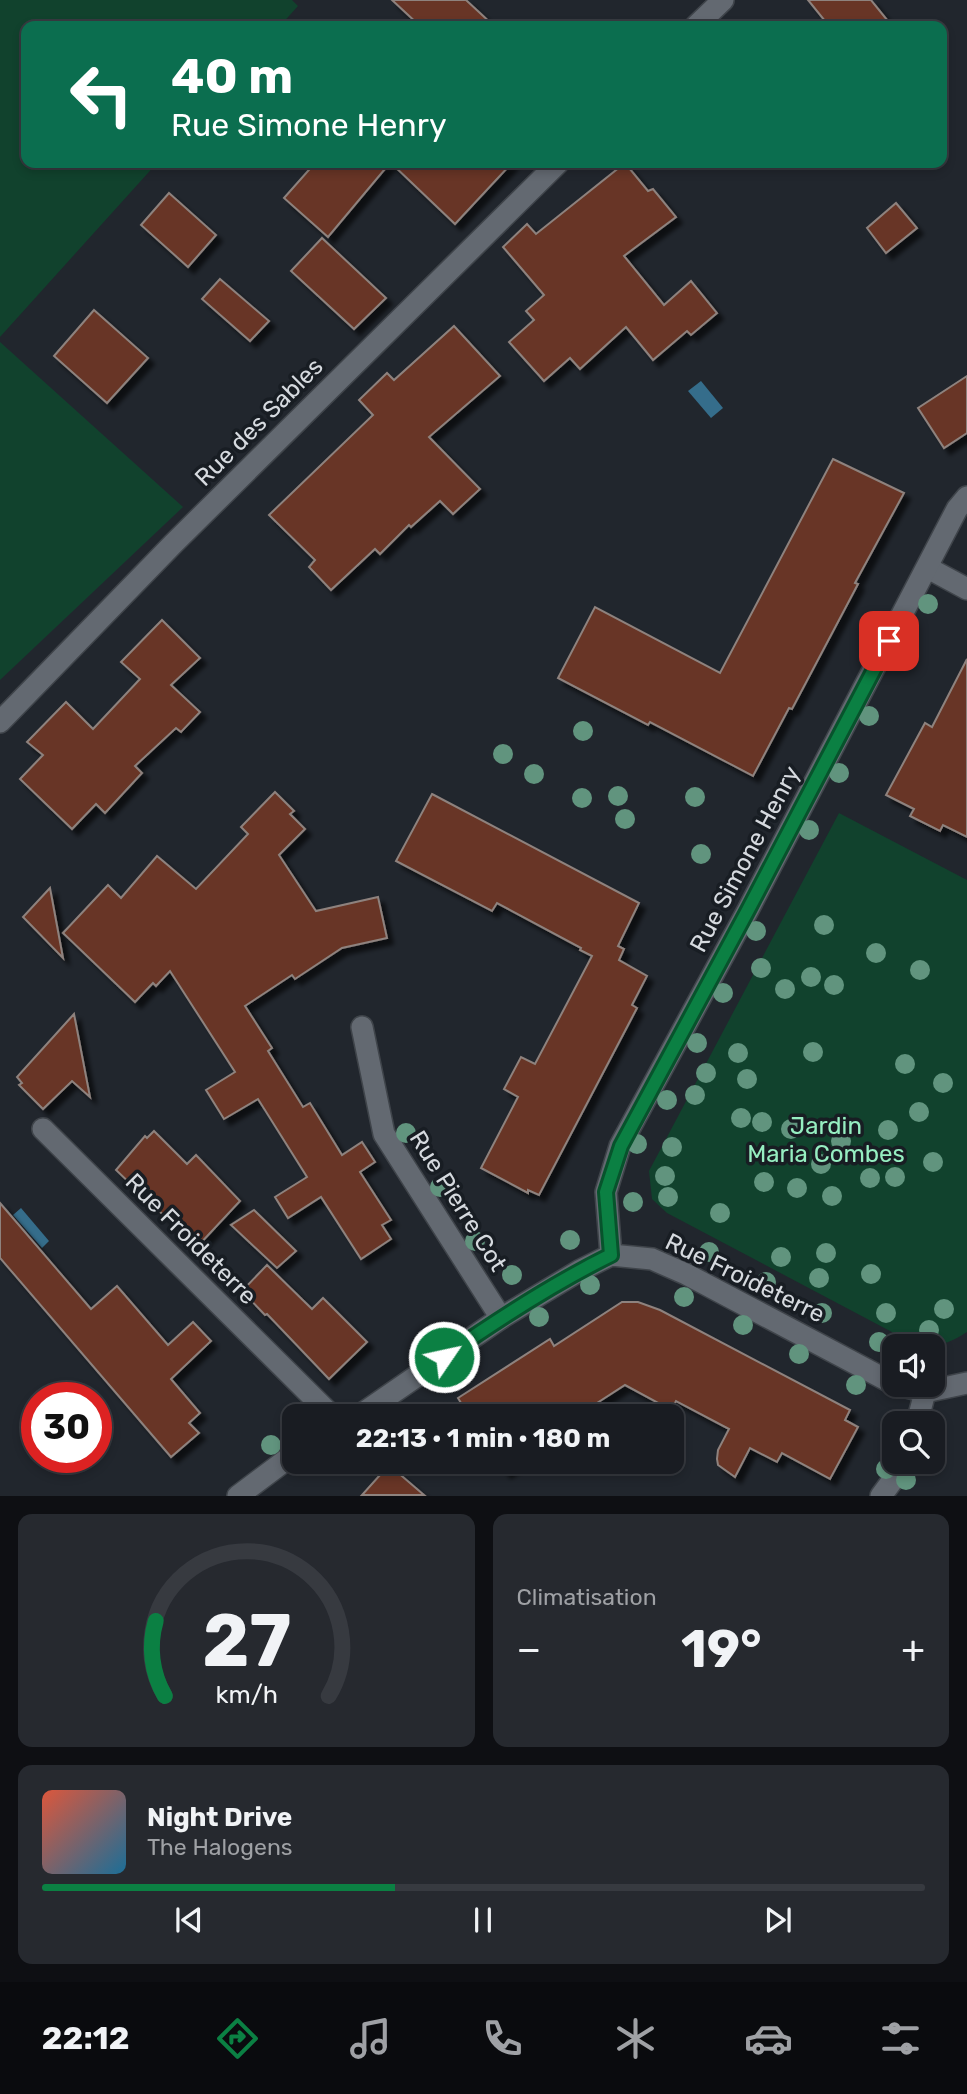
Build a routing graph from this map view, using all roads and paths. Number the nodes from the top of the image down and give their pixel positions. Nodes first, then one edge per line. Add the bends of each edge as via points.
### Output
1 (723, 0) edge
2 (701, 21) edge
3 (553, 168) edge
4 (967, 497) edge
5 (928, 568) junction
6 (967, 589) edge
7 (0, 722) edge
8 (362, 1027) dead end
9 (43, 1129) dead end
10 (611, 1255) junction
11 (501, 1318) junction
12 (882, 1377) edge
13 (967, 1382) edge
14 (945, 1387) edge
15 (320, 1404) edge
16 (376, 1404) edge
17 (282, 1463) edge
18 (897, 1474) edge
19 (238, 1496) edge
20 (881, 1496) edge

1 - 2 street
3 - 7 street, Rue des Sables
4 - 5 street, Rue Simone Henry
5 - 6 street
5 - 10 street, Rue Simone Henry via 621,1146 606,1192
8 - 11 street, Rue Pierre Cot via 384,1134
9 - 15 street, Rue Froideterre
10 - 11 street
10 - 12 street, Rue Froideterre via 652,1259
11 - 16 street
13 - 14 street, Rue Froideterre
17 - 19 street
18 - 20 street

